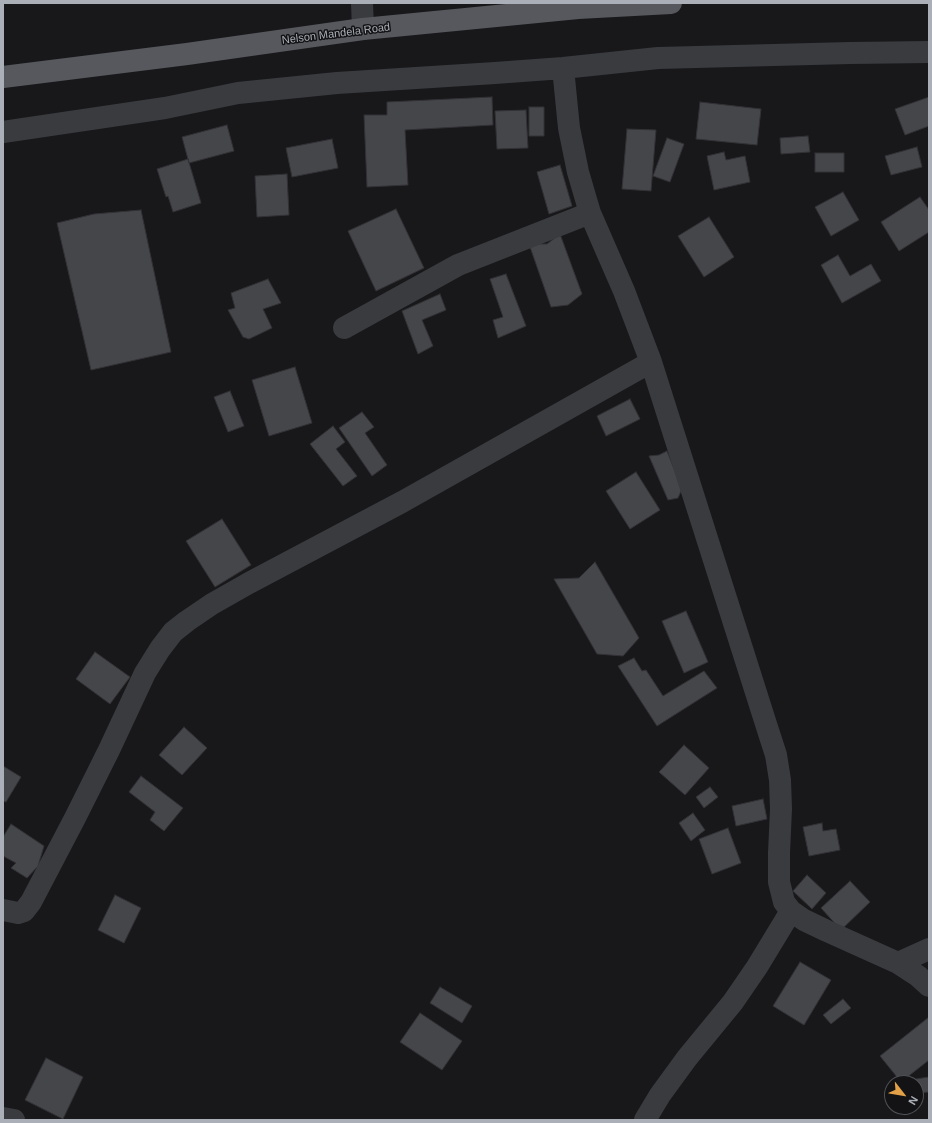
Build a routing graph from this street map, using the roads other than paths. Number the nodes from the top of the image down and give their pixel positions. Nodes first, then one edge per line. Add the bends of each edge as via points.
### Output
1 (362, 3) edge
2 (671, 3) edge
3 (363, 29) junction
4 (929, 52) edge
5 (563, 68) junction
6 (3, 77) edge
7 (3, 132) edge
8 (590, 213) junction
9 (344, 328) dead end
10 (651, 362) junction
11 (3, 910) edge
12 (791, 911) junction
13 (929, 949) edge
14 (898, 963) junction
15 (929, 986) edge
16 (3, 1118) edge
17 (14, 1120) edge
18 (645, 1120) edge

1 - 3 street
2 - 3 main road, Nelson Mandela Road via 578,8
3 - 6 main road, Nelson Mandela Road
4 - 5 street via 658,58
5 - 7 street via 337,83 238,93 164,108
5 - 8 street via 569,128
8 - 9 street via 458,265
8 - 10 street
10 - 11 street via 402,502 249,583 212,604 173,632 145,673 89,791 31,902 24,911 18,913
10 - 12 street via 776,755 782,809 779,882 784,902
12 - 14 street via 804,920
12 - 18 street via 757,968 687,1058
13 - 14 street
14 - 15 street
16 - 17 street

